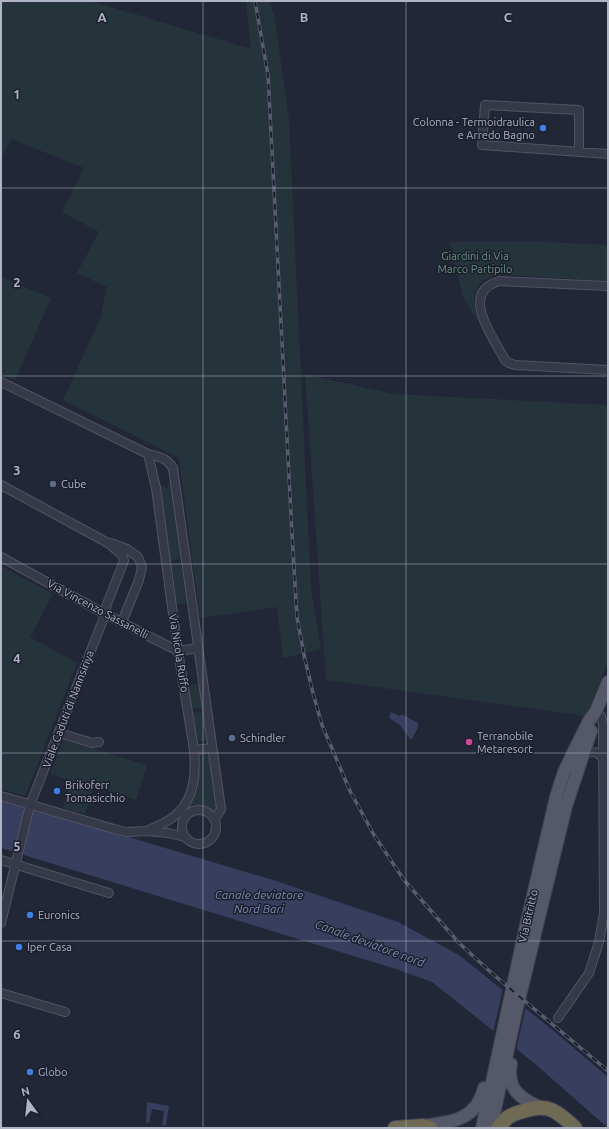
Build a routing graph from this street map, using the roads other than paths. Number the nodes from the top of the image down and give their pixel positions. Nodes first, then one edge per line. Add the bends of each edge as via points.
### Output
1 (579, 152) junction
2 (608, 154) edge
3 (608, 286) edge
4 (608, 370) edge
5 (1, 382) edge
6 (148, 454) junction
7 (1, 485) edge
8 (108, 543) junction
9 (1, 557) edge
10 (104, 614) junction
11 (122, 622) junction
12 (198, 648) junction
13 (178, 651) junction
14 (608, 682) edge
15 (596, 711) junction
16 (59, 733) junction
17 (99, 742) dead end
18 (212, 748) junction
19 (194, 750) junction
20 (582, 757) junction
21 (603, 760) junction
22 (1, 796) edge
23 (30, 805) junction
24 (185, 805) junction
25 (177, 815) junction
26 (186, 815) junction
27 (215, 819) junction
28 (147, 831) junction
29 (185, 837) junction
30 (1, 860) edge
31 (16, 860) junction
32 (109, 893) dead end
33 (1, 923) edge
34 (525, 954) junction
35 (1, 993) edge
36 (65, 1012) dead end
37 (558, 1018) dead end
38 (491, 1108) junction
39 (543, 1108) junction
40 (426, 1127) edge
41 (395, 1128) edge
42 (482, 1128) edge
43 (491, 1128) edge
44 (498, 1128) edge
45 (575, 1128) edge

1 - 1 street via 579,110 485,105 482,145
1 - 2 street
3 - 4 street via 499,281 484,288 479,303 487,326 509,363
5 - 6 street, Via Nicola Ruffo
6 - 12 street, Via Nicola Ruffo via 163,458 170,462 173,468
6 - 13 street, Via Nicola Ruffo via 156,488
7 - 8 street
8 - 10 street, Viale Caduti di Nannsiriya via 123,556 124,561
8 - 11 street via 127,549 138,556 142,567
9 - 10 street, Via Vincenzo Sassanelli
10 - 11 street, Via Vincenzo Sassanelli
10 - 16 street, Viale Caduti di Nannsiriya
11 - 13 street, Via Vincenzo Sassanelli
12 - 13 street
12 - 18 street, Via Nicola Ruffo
13 - 19 street, Via Nicola Ruffo
14 - 15 main road, Via Bitritto
15 - 20 main road, Via Bitritto
15 - 21 street via 604,724
15 - 34 main road, Via Bitritto via 589,720 564,772 556,797 543,850
16 - 17 street via 92,743
16 - 23 street, Viale Caduti di Nannsiriya
18 - 19 street
18 - 27 street, Via Nicola Ruffo via 221,809
19 - 24 street, Via Nicola Ruffo via 193,790
20 - 21 street via 592,751 601,754
20 - 34 main road, Via Bitritto
21 - 37 street via 605,895 602,927 589,973
22 - 23 street
23 - 28 street via 127,832
23 - 31 street, Viale Caduti di Nannsiriya
24 - 25 street, Via Nicola Ruffo
24 - 26 street
25 - 26 street
25 - 28 street, Via Nicola Ruffo
26 - 27 street via 202,809
26 - 29 street via 182,826
27 - 29 street via 217,830 211,840 194,844
28 - 29 street
30 - 31 street
31 - 32 street
31 - 33 street, Viale Caduti di Nannsiriya
34 - 38 main road, Via Bitritto
34 - 39 main road via 531,973 510,1081 520,1097
34 - 40 main road via 512,969 480,1101 460,1119
35 - 36 street
38 - 42 main road, Via Bitritto
38 - 43 main road, Via Bitritto
39 - 44 highway via 517,1113 507,1118
39 - 45 highway via 563,1117
40 - 41 highway

